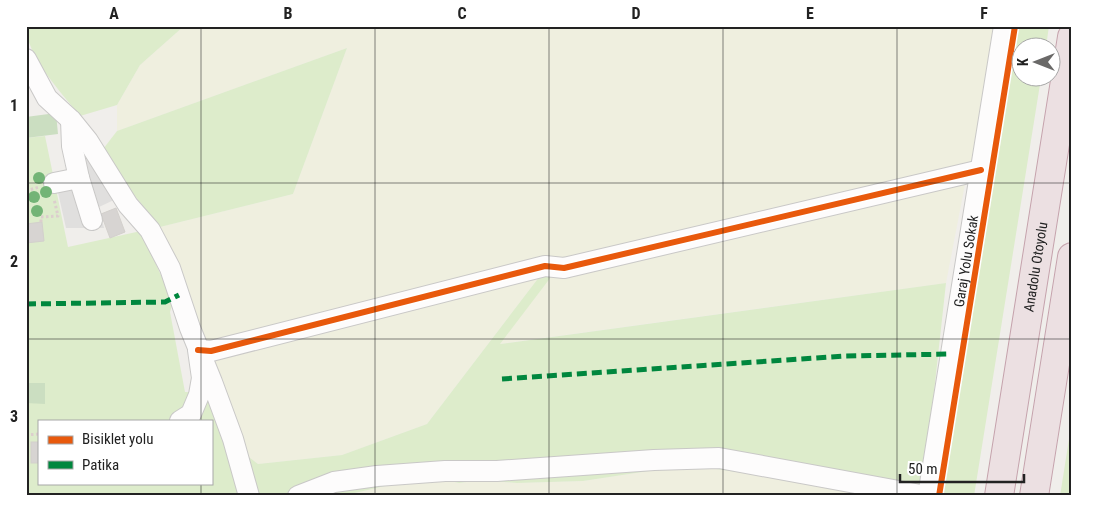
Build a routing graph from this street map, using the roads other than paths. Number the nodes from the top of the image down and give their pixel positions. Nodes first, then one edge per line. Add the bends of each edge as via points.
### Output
1 (1004, 26) edge
2 (1072, 37) edge
3 (26, 59) edge
4 (71, 120) junction
5 (981, 170) junction
6 (79, 178) junction
7 (53, 188) road end
8 (92, 220) dead end
9 (1072, 258) edge
10 (198, 350) junction
11 (182, 420) edge
12 (249, 496) edge
13 (298, 496) edge
14 (927, 496) edge
15 (998, 496) edge
16 (1034, 496) edge

1 - 5 street, Garaj Yolu Sokak
2 - 15 highway, Anadolu Otoyolu
3 - 4 street via 48,98
4 - 6 street via 72,146
4 - 10 street via 128,205 150,230 170,268
5 - 10 street via 564,268 545,266 211,351
5 - 14 street, Garaj Yolu Sokak
6 - 7 street
6 - 8 street
9 - 16 highway
10 - 11 street via 202,378 199,395 191,414
10 - 12 street via 233,439
13 - 14 street via 334,482 377,476 720,458

